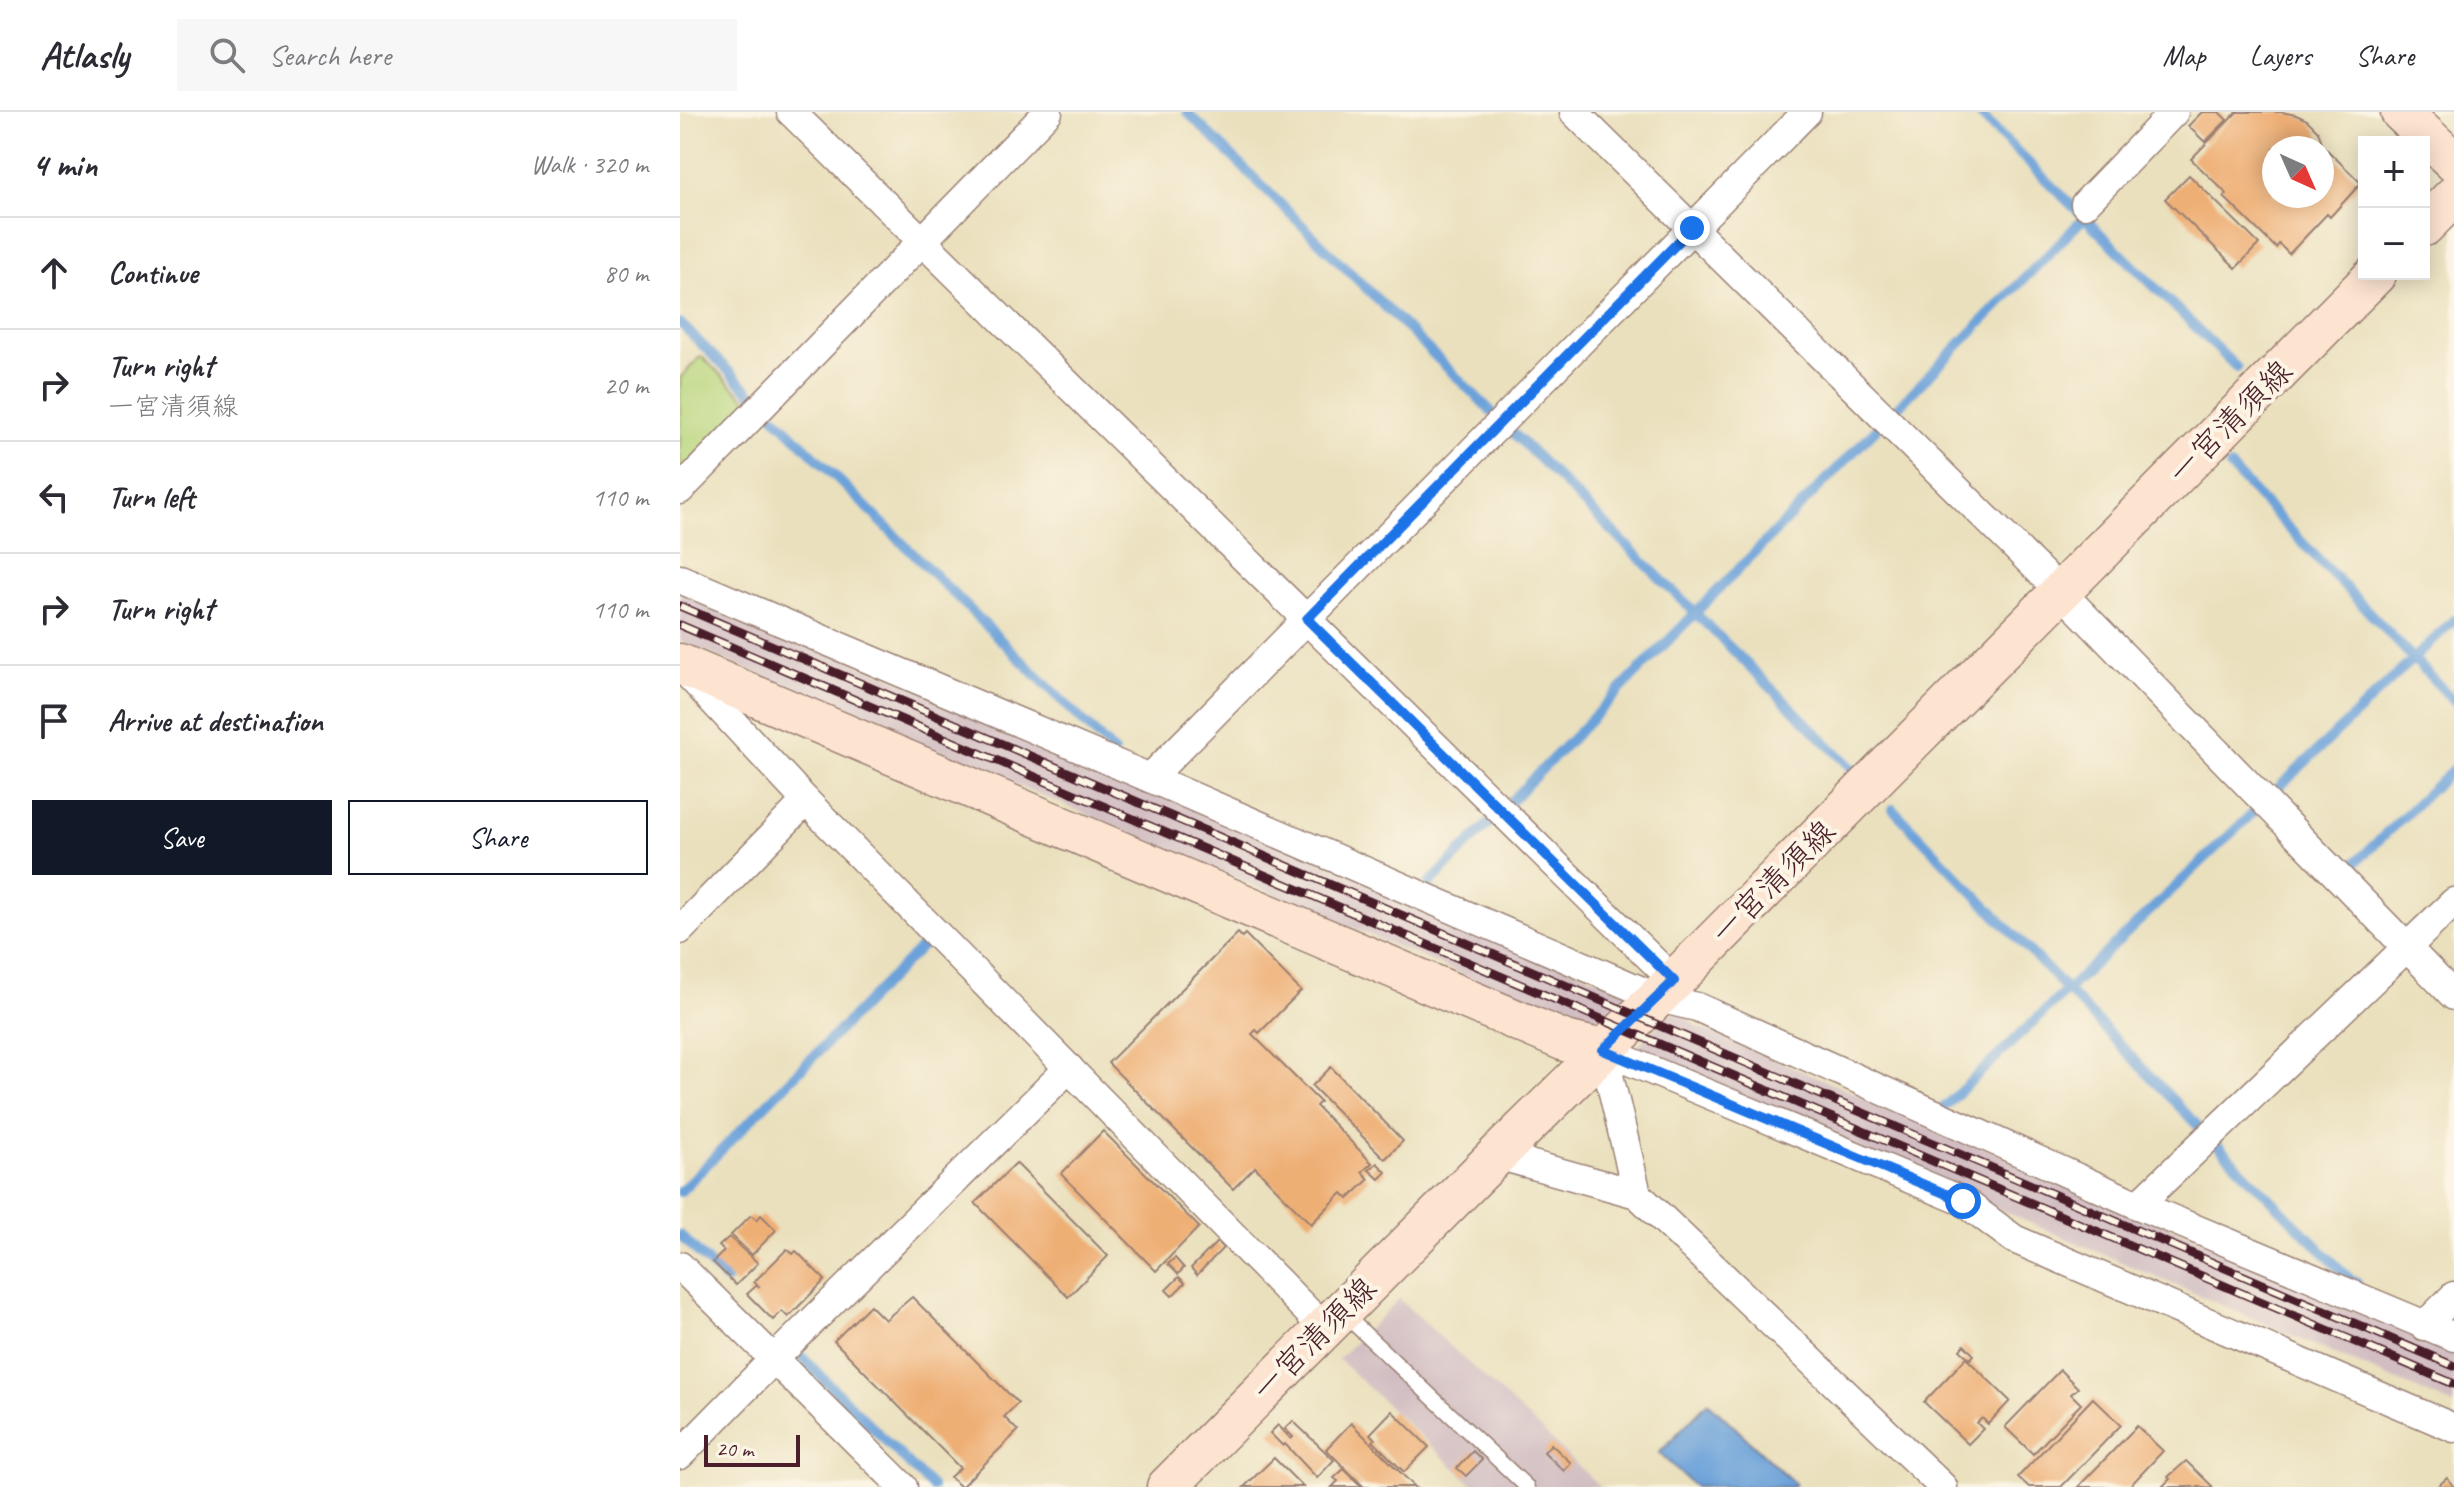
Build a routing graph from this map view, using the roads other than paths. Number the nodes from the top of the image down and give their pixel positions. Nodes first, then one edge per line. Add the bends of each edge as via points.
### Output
1 (791, 112) edge
2 (1048, 112) edge
3 (1574, 112) edge
4 (1807, 112) edge
5 (2174, 112) edge
6 (2401, 112) edge
7 (2454, 162) edge
8 (2454, 196) edge
9 (2085, 204) dead end
10 (2430, 220) edge
11 (1692, 228) junction
12 (922, 241) junction
13 (2370, 280) edge
14 (680, 490) edge
15 (680, 579) edge
16 (2061, 592) junction
17 (1307, 619) junction
18 (680, 665) edge
19 (1150, 778) junction
20 (806, 801) junction
21 (2454, 902) edge
22 (680, 930) edge
23 (2407, 947) junction
24 (1666, 990) junction
25 (2454, 996) edge
26 (1603, 1050) junction
27 (1069, 1068) junction
28 (1497, 1155) junction
29 (1637, 1194) junction
30 (2138, 1205) junction
31 (680, 1266) edge
32 (2454, 1296) edge
33 (1332, 1320) junction
34 (2424, 1326) junction
35 (2454, 1337) edge
36 (774, 1359) junction
37 (2454, 1428) edge
38 (680, 1455) edge
39 (1183, 1481) edge
40 (1938, 1486) edge
41 (903, 1487) edge
42 (1527, 1487) edge

1 - 12 street
2 - 12 street
3 - 11 street
4 - 11 street
5 - 9 street
6 - 7 main road
8 - 10 main road
11 - 16 street
11 - 17 street
12 - 14 street
12 - 17 street
13 - 16 main road, 一宮清須線
15 - 19 street
16 - 23 street
16 - 24 main road, 一宮清須線
17 - 19 street
17 - 24 street
18 - 20 street
18 - 26 main road via 1565,1041
19 - 24 street
20 - 22 street
20 - 27 street
21 - 23 street
23 - 25 street
23 - 30 street
24 - 26 main road, 一宮清須線
24 - 30 street
26 - 28 main road, 一宮清須線
26 - 29 street
26 - 37 street via 1963,1201 2014,1239
27 - 33 street
27 - 36 street
28 - 29 street
28 - 33 main road, 一宮清須線
29 - 40 street
30 - 34 street
31 - 36 street
32 - 34 street
33 - 39 main road, 一宮清須線
33 - 42 lane
34 - 35 street
36 - 38 street
36 - 41 street

